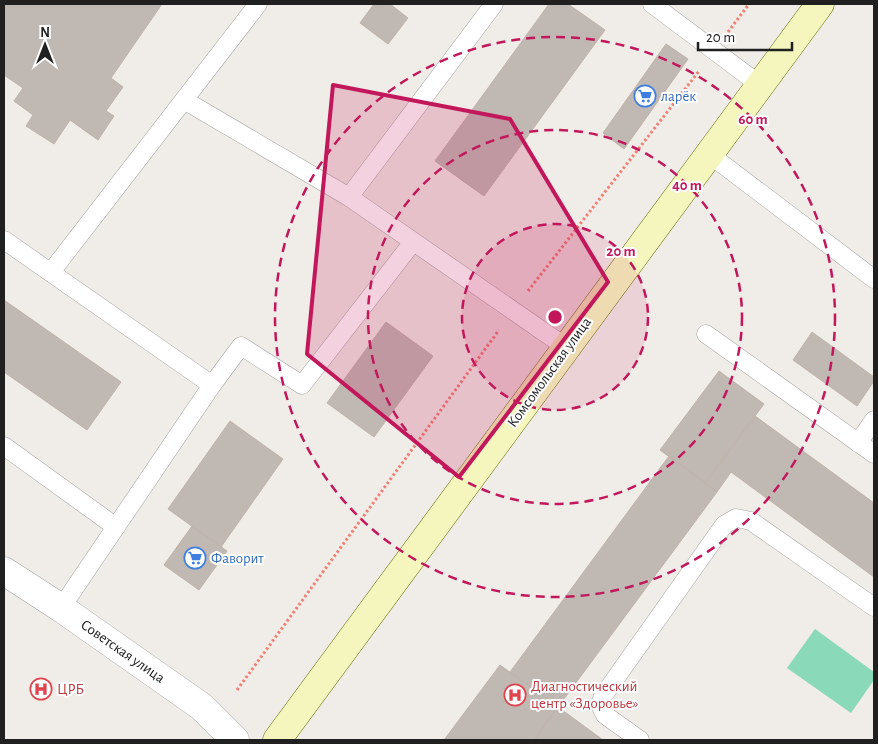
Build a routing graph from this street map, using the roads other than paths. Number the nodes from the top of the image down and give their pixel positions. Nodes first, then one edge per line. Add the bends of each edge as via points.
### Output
1 (258, 4) edge
2 (494, 4) edge
3 (652, 4) edge
4 (820, 4) edge
5 (760, 85) junction
6 (184, 100) junction
7 (709, 154) junction
8 (349, 197) junction
9 (4, 240) edge
10 (413, 242) junction
11 (50, 272) junction
12 (874, 279) edge
13 (706, 334) dead end
14 (567, 348) junction
15 (212, 385) junction
16 (874, 420) edge
17 (858, 443) junction
18 (4, 446) edge
19 (874, 454) edge
20 (116, 527) junction
21 (4, 571) edge
22 (874, 607) edge
23 (61, 608) junction
24 (235, 740) edge
25 (277, 740) edge
26 (640, 740) edge

1 - 6 lane
2 - 8 lane
3 - 5 lane
4 - 5 main road, Комсомольская улица
5 - 7 main road, Комсомольская улица
6 - 8 lane
6 - 11 lane
7 - 12 lane
7 - 14 main road, Комсомольская улица
8 - 10 lane
9 - 11 lane
10 - 14 lane
10 - 15 lane via 302,385 241,346
11 - 15 lane
13 - 17 lane
14 - 25 main road, Комсомольская улица
15 - 20 lane
16 - 17 lane
17 - 19 lane
18 - 20 lane
20 - 23 lane
21 - 23 street, Советская улица
22 - 26 lane via 751,521 736,518 724,525 603,696 600,705 605,715
23 - 24 street, Советская улица via 202,707

